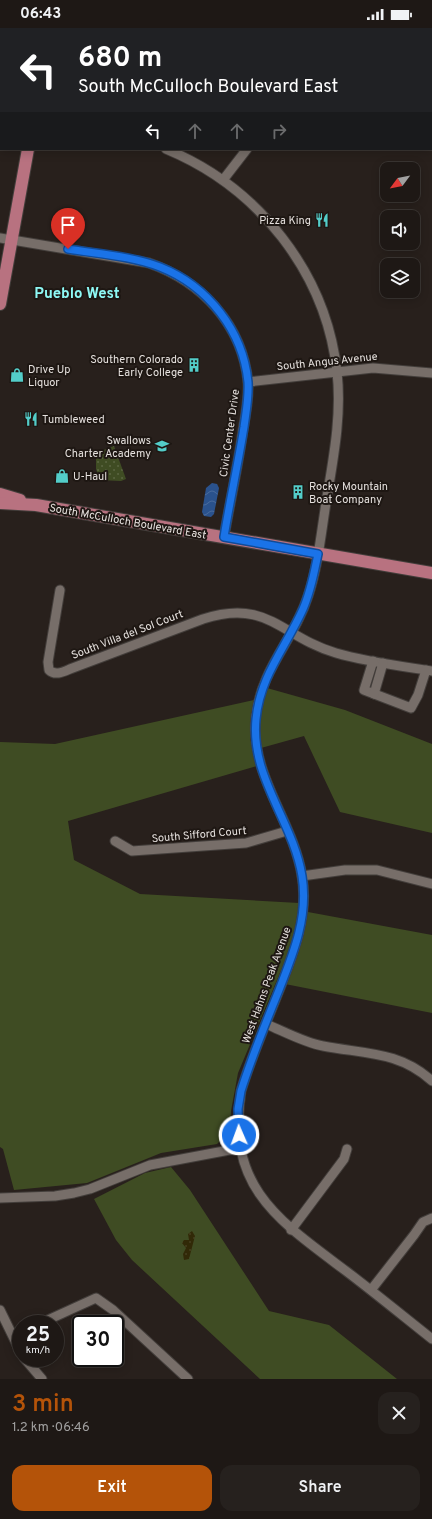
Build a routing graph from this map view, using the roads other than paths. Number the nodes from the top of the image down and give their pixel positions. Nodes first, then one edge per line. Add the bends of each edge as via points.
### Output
1 (28, 150) edge
2 (168, 150) edge
3 (246, 150) edge
4 (223, 180) junction
5 (6, 239) edge
6 (0, 304) edge
7 (337, 371) junction
8 (432, 374) edge
9 (248, 382) junction
10 (0, 494) edge
11 (0, 503) edge
12 (36, 505) junction
13 (224, 537) junction
14 (318, 554) junction
15 (432, 573) edge
16 (60, 590) dead end
17 (291, 632) junction
18 (378, 662) junction
19 (429, 671) edge
20 (374, 694) junction
21 (287, 831) junction
22 (115, 841) dead end
23 (302, 876) junction
24 (432, 884) edge
25 (266, 1024) junction
26 (432, 1081) edge
27 (240, 1148) junction
28 (346, 1149) dead end
29 (0, 1198) edge
30 (432, 1218) edge
31 (291, 1230) junction
32 (371, 1290) junction
33 (0, 1310) edge
34 (59, 1315) edge
35 (12, 1327) edge
36 (432, 1339) edge
37 (32, 1367) edge
38 (42, 1379) edge
39 (188, 1379) edge

1 - 5 main road
2 - 4 street, West Hahns Peak Avenue
3 - 4 street
4 - 7 street, West Hahns Peak Avenue via 267,218 296,257 323,313
5 - 6 main road
5 - 9 street, Civic Center Drive via 138,260 184,279 206,296 229,324 240,347
7 - 8 street, South Angus Avenue via 386,368
7 - 9 street, South Angus Avenue
7 - 14 street, West Hahns Peak Avenue via 338,428
9 - 13 street, Civic Center Drive via 248,400
10 - 12 main road, South McCulloch Boulevard East
11 - 12 main road, South McCulloch Boulevard East
12 - 13 main road, South McCulloch Boulevard East
13 - 14 main road, South McCulloch Boulevard East
14 - 15 main road, South McCulloch Boulevard East
14 - 17 street, West Hahns Peak Avenue via 307,600
16 - 17 street, South Villa del Sol Court via 48,662 49,670 53,672 60,673 219,614 255,614
17 - 18 street via 327,650
17 - 21 street, West Hahns Peak Avenue via 265,680 259,698 255,729 257,750 265,779
18 - 19 street
18 - 20 street
18 - 20 street via 364,690
19 - 20 street via 411,708
21 - 22 street, South Sifford Court via 246,843 132,851
21 - 23 street, West Hahns Peak Avenue via 299,860
23 - 24 street via 345,870 377,870
23 - 25 street, West Hahns Peak Avenue via 304,900 299,932
25 - 26 street via 321,1046 397,1058
25 - 27 street, West Hahns Peak Avenue via 241,1091 238,1109
27 - 29 street via 150,1165 74,1193
27 - 31 street, West Hahns Peak Avenue via 248,1175 265,1204
28 - 31 street via 344,1159
30 - 32 street via 423,1222
31 - 32 street, West Hahns Peak Avenue
32 - 36 street, West Hahns Peak Avenue
33 - 35 street
34 - 39 street via 96,1298 113,1310
37 - 38 street

